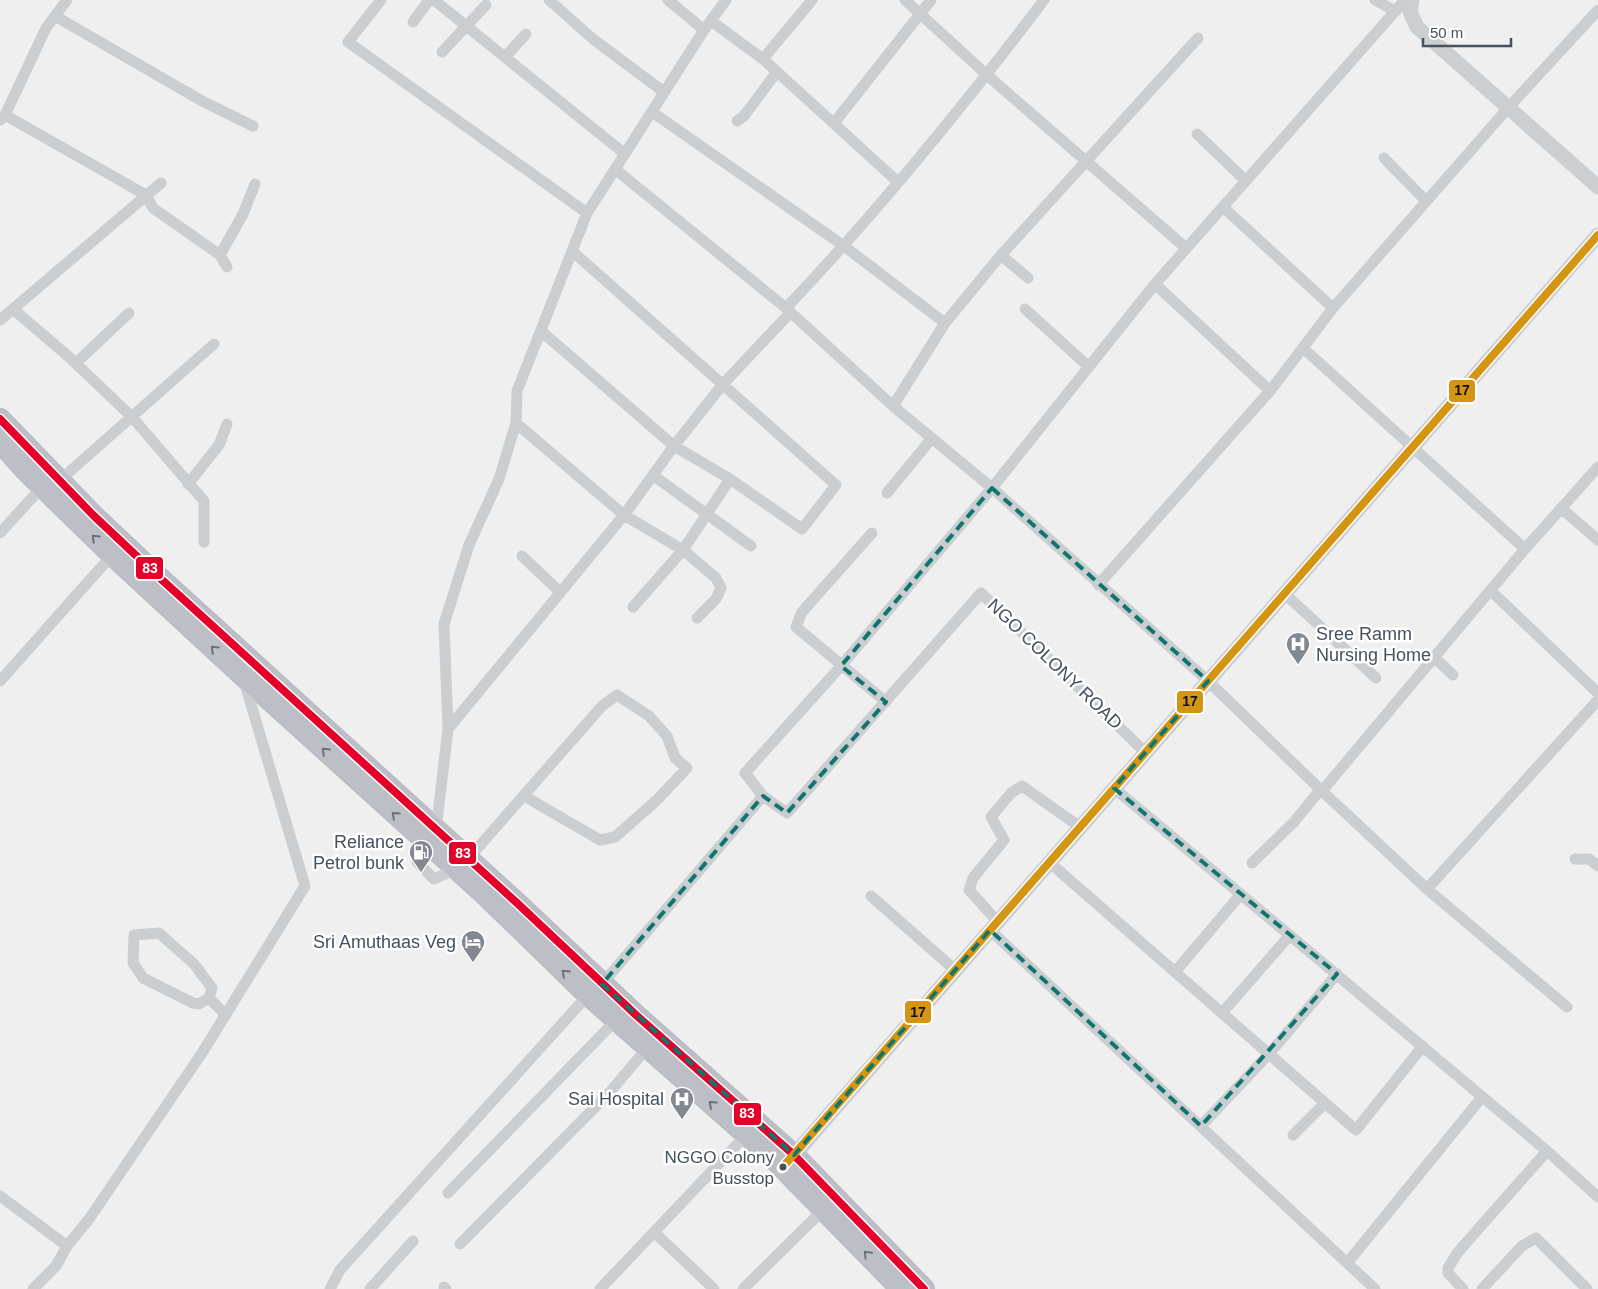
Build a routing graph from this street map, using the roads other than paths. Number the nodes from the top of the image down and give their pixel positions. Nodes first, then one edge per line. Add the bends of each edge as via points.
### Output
1 (67, 0) edge
2 (381, 0) edge
3 (429, 0) edge
4 (434, 0) edge
5 (549, 0) edge
6 (668, 0) edge
7 (726, 0) edge
8 (812, 0) edge
9 (905, 0) edge
10 (931, 0) edge
11 (1044, 0) edge
12 (1375, 0) edge
13 (1405, 0) edge
14 (1412, 0) edge
15 (486, 5) dead end
16 (1598, 10) edge
17 (1395, 11) junction
18 (920, 13) junction
19 (55, 16) junction
20 (412, 22) dead end
21 (466, 26) junction
22 (707, 26) junction
23 (526, 34) dead end
24 (1198, 38) dead end
25 (442, 52) dead end
26 (505, 57) junction
27 (763, 60) junction
28 (776, 73) junction
29 (987, 75) junction
30 (664, 92) junction
31 (1508, 108) junction
32 (652, 112) junction
33 (2, 117) edge
34 (737, 121) dead end
35 (834, 123) junction
36 (253, 126) dead end
37 (1197, 134) dead end
38 (625, 154) junction
39 (1384, 158) dead end
40 (1086, 162) junction
41 (615, 169) junction
42 (1246, 181) junction
43 (898, 182) junction
44 (161, 183) dead end
45 (255, 184) dead end
46 (1598, 188) edge
47 (146, 195) junction
48 (1426, 201) junction
49 (1223, 207) junction
50 (587, 212) junction
51 (1598, 235) edge
52 (844, 246) junction
53 (1186, 248) junction
54 (572, 251) junction
55 (220, 255) junction
56 (1001, 255) junction
57 (227, 267) dead end
58 (1028, 278) dead end
59 (1155, 284) junction
60 (1333, 308) junction
61 (13, 309) junction
62 (1025, 309) dead end
63 (788, 311) junction
64 (129, 313) dead end
65 (0, 320) edge
66 (945, 323) junction
67 (541, 331) junction
68 (214, 344) dead end
69 (1303, 348) junction
70 (76, 363) junction
71 (1089, 367) junction
72 (723, 384) junction
73 (1270, 391) junction
74 (893, 406) junction
75 (132, 417) junction
76 (0, 419) edge
77 (516, 423) junction
78 (227, 424) dead end
79 (932, 438) junction
80 (0, 442) edge
81 (674, 446) junction
82 (1414, 446) junction
83 (1598, 467) edge
84 (654, 476) junction
85 (730, 479) junction
86 (51, 484) junction
87 (188, 484) junction
88 (992, 488) junction
89 (887, 493) dead end
90 (1561, 508) junction
91 (624, 515) junction
92 (708, 515) junction
93 (872, 532) dead end
94 (0, 533) edge
95 (1598, 540) edge
96 (204, 542) dead end
97 (751, 546) dead end
98 (1525, 549) junction
99 (683, 550) junction
100 (112, 555) junction
101 (522, 556) dead end
102 (1098, 585) junction
103 (1490, 590) junction
104 (560, 592) junction
105 (1284, 594) junction
106 (633, 606) dead end
107 (697, 618) dead end
108 (1434, 657) junction
109 (841, 666) junction
110 (1453, 674) dead end
111 (243, 676) junction
112 (1376, 678) dead end
113 (0, 681) edge
114 (1208, 681) junction
115 (267, 687) junction
116 (1598, 693) edge
117 (1598, 700) edge
118 (886, 702) junction
119 (448, 729) junction
120 (1146, 753) junction
121 (1114, 788) junction
122 (1321, 791) junction
123 (524, 796) junction
124 (764, 796) junction
125 (1080, 827) junction
126 (429, 835) junction
127 (1575, 859) dead end
128 (1049, 862) junction
129 (1252, 863) dead end
130 (462, 864) junction
131 (1598, 866) edge
132 (1427, 888) junction
133 (1241, 894) junction
134 (871, 896) dead end
135 (994, 926) junction
136 (1290, 935) junction
137 (955, 970) junction
138 (1175, 972) junction
139 (1337, 974) junction
140 (595, 989) junction
141 (209, 998) junction
142 (1567, 1007) dead end
143 (1222, 1013) junction
144 (226, 1014) junction
145 (616, 1018) junction
146 (1422, 1046) junction
147 (648, 1047) junction
148 (1269, 1054) junction
149 (1482, 1097) junction
150 (1326, 1103) junction
151 (1201, 1126) junction
152 (746, 1135) junction
153 (1293, 1135) dead end
154 (1548, 1151) junction
155 (788, 1161) junction
156 (448, 1193) dead end
157 (0, 1196) edge
158 (1598, 1197) edge
159 (823, 1210) junction
160 (654, 1232) junction
161 (413, 1241) dead end
162 (460, 1244) dead end
163 (67, 1246) junction
164 (1348, 1262) junction
165 (33, 1289) edge
166 (330, 1289) edge
167 (370, 1289) edge
168 (600, 1289) edge
169 (714, 1289) edge
170 (743, 1289) edge
171 (901, 1289) edge
172 (924, 1289) edge
173 (1375, 1289) edge
174 (1463, 1289) edge
175 (1482, 1289) edge
176 (1587, 1289) edge

1 - 19 street
2 - 50 street via 348,42
3 - 20 street
4 - 21 street
5 - 30 street via 593,39
6 - 22 street
7 - 22 street
8 - 27 street
9 - 18 street
10 - 18 street
11 - 29 street
12 - 17 street
13 - 17 street
14 - 31 street via 1410,12 1416,27
15 - 21 street
16 - 31 street
17 - 42 street
18 - 29 street
18 - 35 street
19 - 33 street
19 - 36 street via 202,102
21 - 25 street
21 - 26 street
22 - 27 street
22 - 30 street
23 - 26 street
24 - 40 street
26 - 38 street
27 - 28 street
28 - 34 street
28 - 35 street
29 - 40 street
29 - 43 street
30 - 32 street
31 - 46 street
31 - 48 street
32 - 38 street
32 - 52 street
33 - 47 street
35 - 43 street
37 - 42 street
38 - 41 street
39 - 48 street
40 - 53 street
40 - 56 street
41 - 50 street
41 - 63 street
42 - 49 street
43 - 52 street
44 - 47 street
45 - 55 street via 243,214
47 - 55 street via 153,208
47 - 61 street
48 - 60 street
49 - 53 street
49 - 60 street
50 - 54 street
51 - 82 street
52 - 63 street
52 - 66 street
53 - 59 street
54 - 67 street
54 - 72 street
55 - 57 street
56 - 58 street
56 - 66 street
59 - 71 street
59 - 73 street
60 - 69 street
61 - 65 street
61 - 70 street
62 - 71 street
63 - 72 street
63 - 74 street
64 - 70 street
66 - 74 street
67 - 77 street via 517,391
67 - 81 street
68 - 75 street
69 - 73 street
69 - 82 street
70 - 75 street
71 - 88 street
72 - 81 street
72 - 85 street via 836,485 802,529
73 - 102 street
74 - 79 street
75 - 86 street
75 - 87 street
76 - 86 highway
77 - 91 street
77 - 119 street via 499,480 469,545 444,624
78 - 87 street via 219,445
79 - 88 street
79 - 89 street
80 - 86 highway
81 - 84 street
81 - 85 street
82 - 98 street
82 - 105 street
83 - 90 street
84 - 91 street
84 - 92 street
85 - 92 street
86 - 94 street
100 -> 86 highway
86 - 115 highway via 161,579
87 - 96 street via 204,501
88 - 102 street
88 - 109 street
90 - 95 street
90 - 98 street
91 - 99 street
91 - 104 street
92 - 97 street
92 - 99 street
93 - 109 street via 802,612 796,628
98 - 103 street
99 - 106 street
99 - 107 street via 716,578 721,588 716,599
111 -> 100 highway
100 - 113 street
101 - 104 street
102 - 114 street
103 - 108 street
103 - 116 street
104 - 119 street
105 - 112 street
105 - 114 street
108 - 110 street
108 - 122 street
109 - 118 street
109 - 124 street via 745,773
111 - 115 highway
111 - 144 street via 304,886
114 - 120 street
114 - 122 street
115 - 126 highway
117 - 132 street
118 - 120 street, NGO COLONY ROAD via 981,593
118 - 124 street via 787,814
119 - 126 street
120 - 121 street
121 - 125 street
121 - 133 street
122 - 129 street
122 - 132 street
123 - 123 street via 602,706 617,695 649,716 663,730 675,758 687,768 657,800 615,836 600,840
123 - 130 street
124 - 140 street
125 - 128 street
125 - 135 street via 1022,786 1011,793 991,817 1004,840 973,878 969,890
126 - 130 highway
126 - 130 street via 419,846 417,862 434,879
127 - 131 street via 1589,859
128 - 135 street
128 - 138 street
130 - 140 highway
132 - 142 street
133 - 136 street
133 - 138 street
134 - 137 street
135 - 137 street
135 - 151 street
136 - 139 street
136 - 143 street
137 - 155 street
138 - 143 street
139 - 146 street
139 - 148 street
140 - 145 highway
140 - 155 highway
140 - 166 street via 340,1270
141 - 141 street via 199,1004 193,1003 143,978 133,963 134,936 158,932 194,964 212,988
141 - 144 street
143 - 148 street
144 - 163 street via 89,1219
145 - 147 highway
145 - 156 street
146 - 149 street
146 - 150 street via 1356,1130
152 -> 147 highway
147 - 162 street via 609,1093
148 - 150 street
148 - 151 street
149 - 154 street
149 - 164 street
150 - 153 street
151 - 164 street
152 - 155 highway
152 - 160 street
154 - 158 street
154 - 174 street via 1476,1230 1448,1268 1448,1273
155 - 159 highway
155 - 172 highway
157 - 163 street
159 - 170 street
171 -> 159 highway
160 - 168 street
160 - 169 street
161 - 167 street
163 - 165 street via 56,1266
164 - 173 street
175 - 176 street via 1522,1246 1536,1238

